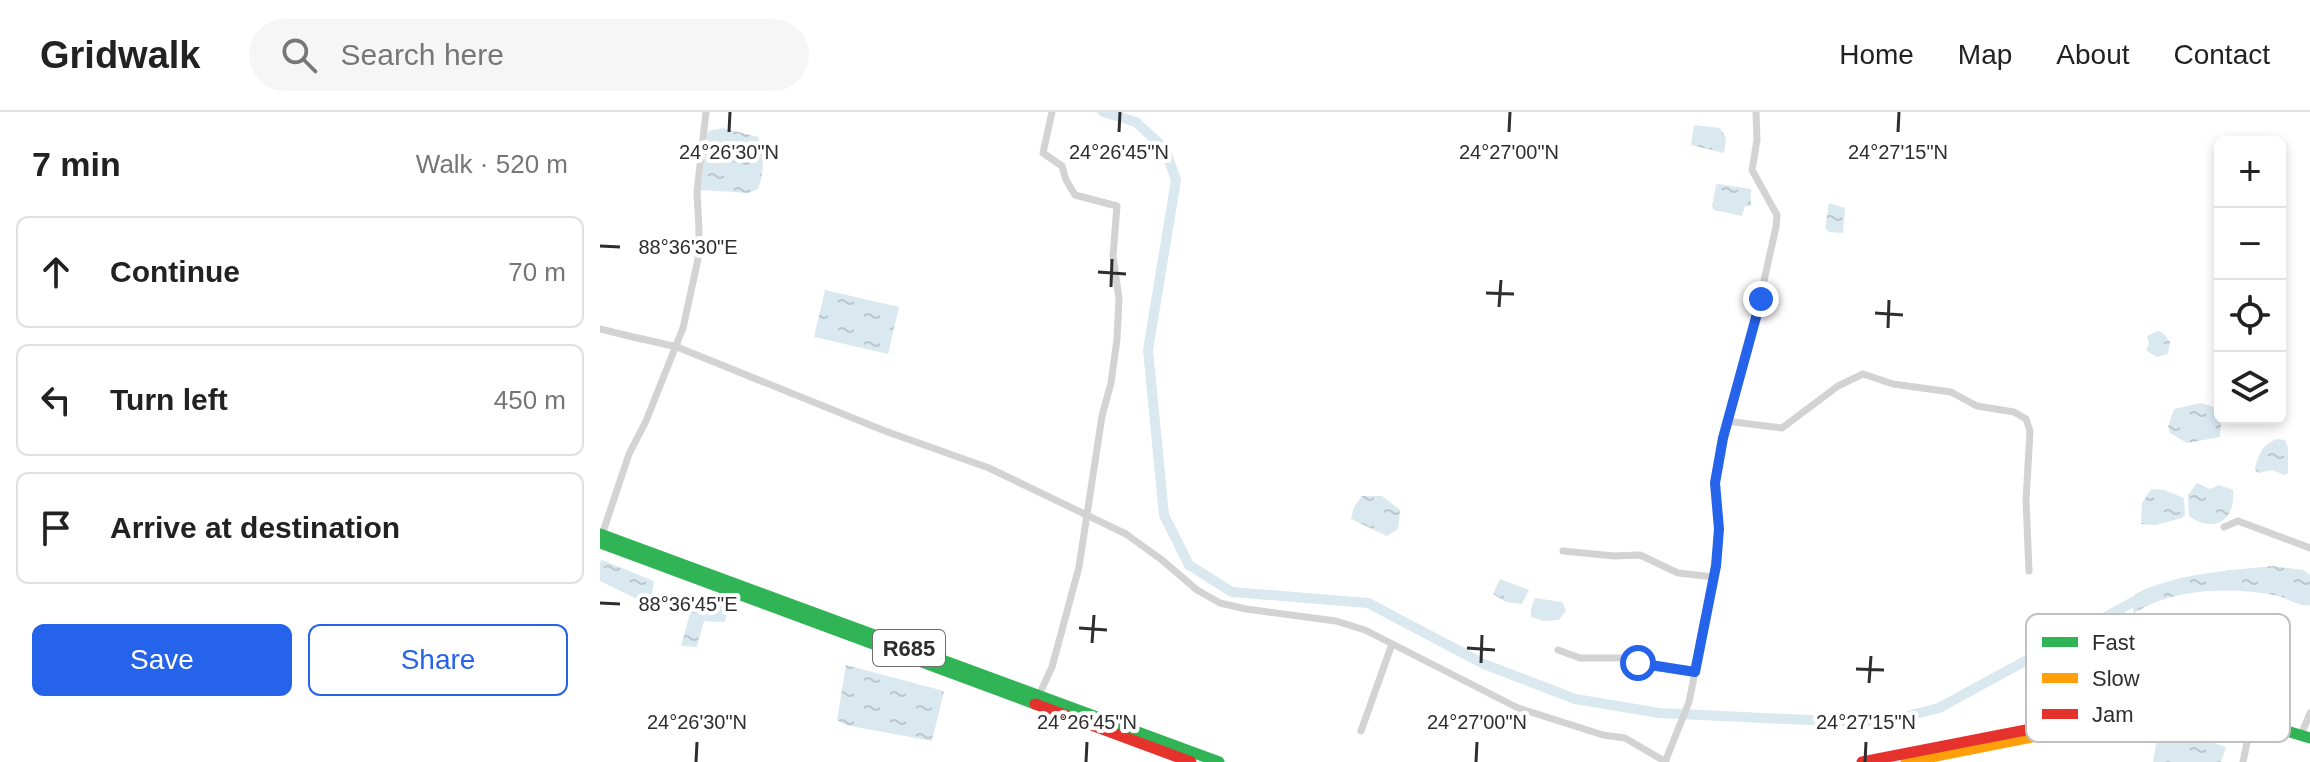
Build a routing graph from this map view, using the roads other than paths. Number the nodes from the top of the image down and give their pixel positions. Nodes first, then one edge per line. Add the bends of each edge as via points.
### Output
1 (706, 112) edge
2 (1052, 112) edge
3 (1756, 112) edge
4 (600, 329) edge
5 (638, 338) dead end
6 (650, 341) junction
7 (677, 347) junction
8 (1726, 421) junction
9 (1087, 516) junction
10 (2224, 527) dead end
11 (601, 537) edge
12 (2310, 548) edge
13 (1563, 551) dead end
14 (2029, 571) dead end
15 (1714, 577) junction
16 (1392, 644) junction
17 (1558, 650) dead end
18 (1695, 672) junction
19 (1039, 695) junction
20 (1056, 706) junction
21 (2310, 713) edge
22 (2026, 730) edge
23 (1361, 731) dead end
24 (2306, 736) edge
25 (2026, 738) edge
26 (2247, 742) edge
27 (1191, 762) edge
28 (1219, 762) edge
29 (1666, 762) edge
30 (1862, 762) edge
31 (1906, 762) edge
32 (2243, 762) edge

1 - 7 street via 697,192 698,259
2 - 9 street via 1043,153 1062,166 1075,195 1117,206 1117,339
3 - 8 street via 1752,170 1777,215 1776,227 1749,348
4 - 6 street
5 - 6 street
6 - 7 street
7 - 9 street via 977,463
7 - 11 street via 629,454
8 - 14 street via 1782,428 1863,374 1951,392 1977,406 2014,412 2026,419 2030,431
8 - 15 street via 1715,483 1719,529
9 - 16 street via 1126,534 1220,603 1336,621
9 - 19 street via 1068,609
10 - 12 street via 2238,521
11 - 19 main road, R685
11 - 20 main road, R685
13 - 15 street via 1640,555 1678,573
15 - 18 street
16 - 23 street
16 - 29 street via 1518,708 1625,738
17 - 18 street via 1580,658 1621,658
18 - 29 street
19 - 20 main road, R685
20 - 27 main road, R685
20 - 28 main road, R685
21 - 24 street
22 - 30 main road
25 - 31 main road
26 - 32 street

